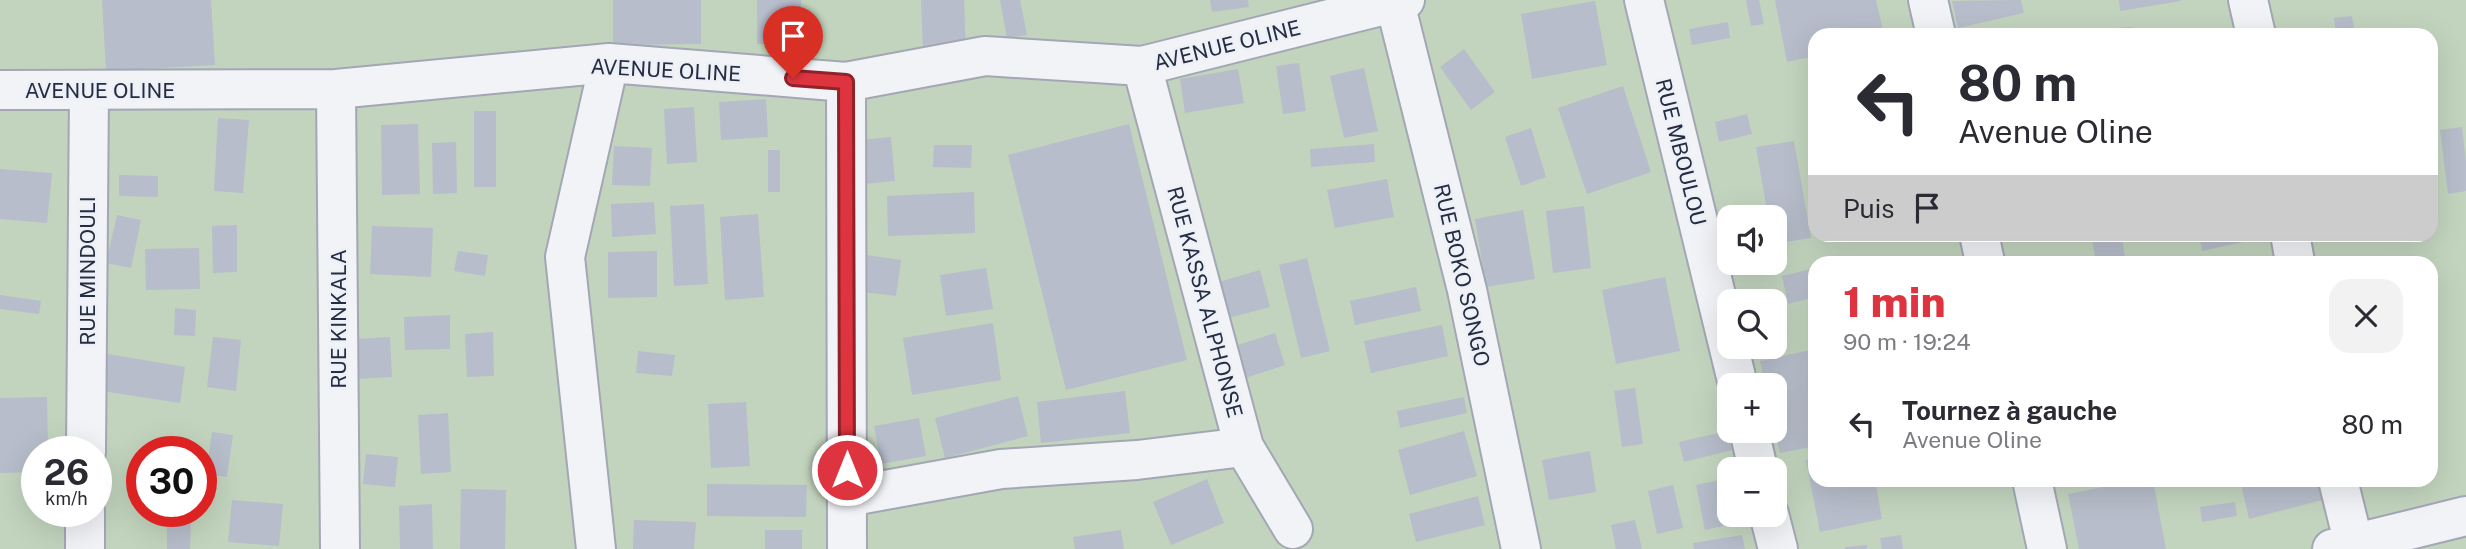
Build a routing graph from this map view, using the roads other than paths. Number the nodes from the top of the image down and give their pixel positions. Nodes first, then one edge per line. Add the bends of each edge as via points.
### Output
1 (1644, 0) edge
2 (1928, 0) edge
3 (2248, 0) edge
4 (1400, 1) edge
5 (1934, 28) edge
6 (2254, 28) edge
7 (608, 63) junction
8 (1142, 66) junction
9 (846, 82) junction
10 (336, 89) junction
11 (0, 90) edge
12 (89, 91) junction
13 (1735, 373) edge
14 (86, 436) edge
15 (1244, 447) junction
16 (2034, 487) edge
17 (2339, 487) edge
18 (847, 497) junction
19 (2466, 516) edge
20 (85, 527) edge
21 (1772, 527) edge
22 (1293, 528) dead end
23 (2347, 547) edge
24 (85, 549) edge
25 (340, 549) edge
26 (596, 549) edge
27 (847, 549) edge
28 (1521, 549) edge
29 (1778, 549) edge
30 (2047, 549) edge

1 - 13 street, RUE MBOULOU
2 - 5 street
3 - 6 street
4 - 8 street, AVENUE OLINE
4 - 28 street, RUE BOKO SONGO
7 - 9 street, AVENUE OLINE
7 - 10 street, AVENUE OLINE
7 - 26 street via 565,257
8 - 9 street, AVENUE OLINE via 985,56
8 - 15 street, RUE KASSA ALPHONSE
9 - 18 street
10 - 12 street, AVENUE OLINE
10 - 25 street, RUE KINKALA
11 - 12 street, AVENUE OLINE
12 - 14 street, RUE MINDOULI
15 - 18 street via 1137,460 1000,468
15 - 22 street, RUE KASSA ALPHONSE
16 - 30 street
17 - 23 street
18 - 27 street
19 - 23 street
20 - 24 street
21 - 29 street

